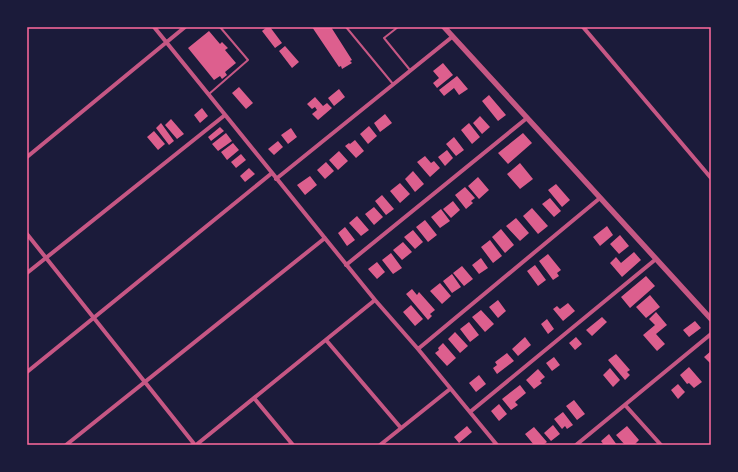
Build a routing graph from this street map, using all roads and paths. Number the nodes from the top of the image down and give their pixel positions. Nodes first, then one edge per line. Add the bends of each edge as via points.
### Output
1 (154, 27) edge
2 (185, 27) edge
3 (220, 27) edge
4 (346, 27) edge
5 (398, 27) edge
6 (444, 27) edge
7 (583, 27) edge
8 (452, 37) junction
9 (166, 42) junction
10 (410, 70) junction
11 (393, 84) junction
12 (208, 94) junction
13 (225, 115) junction
14 (527, 118) junction
15 (27, 157) edge
16 (272, 173) junction
17 (711, 178) edge
18 (276, 179) junction
19 (600, 198) junction
20 (27, 234) edge
21 (325, 238) junction
22 (46, 258) junction
23 (656, 259) junction
24 (346, 265) junction
25 (27, 273) edge
26 (375, 300) junction
27 (93, 318) junction
28 (711, 319) edge
29 (711, 334) edge
30 (326, 340) junction
31 (418, 349) junction
32 (27, 372) edge
33 (144, 382) junction
34 (450, 389) junction
35 (254, 398) junction
36 (625, 405) junction
37 (470, 412) junction
38 (401, 428) junction
39 (66, 445) edge
40 (195, 445) edge
41 (293, 445) edge
42 (380, 445) edge
43 (497, 445) edge
44 (576, 445) edge
45 (661, 445) edge

1 - 9 street
2 - 9 street
3 - 12 lane via 248,60
4 - 11 lane
5 - 10 lane via 384,38
6 - 8 street
7 - 17 street
8 - 10 street
8 - 14 street
9 - 12 street
9 - 15 street
10 - 11 street
11 - 18 street
12 - 13 street
13 - 16 street
13 - 22 street
14 - 19 street
14 - 24 street
16 - 18 street
16 - 27 street
18 - 21 street
19 - 23 street
19 - 31 street
20 - 22 street
21 - 24 street
21 - 33 street
22 - 25 street
22 - 27 street
23 - 28 street
23 - 37 street
24 - 26 street
26 - 30 street
26 - 31 street
27 - 32 street
27 - 33 street
29 - 36 street
30 - 35 street
30 - 38 street
31 - 34 street
33 - 39 street
33 - 40 street
34 - 37 street
34 - 38 street
35 - 40 street
35 - 41 street
36 - 44 street
36 - 45 street
37 - 43 street
38 - 42 street

